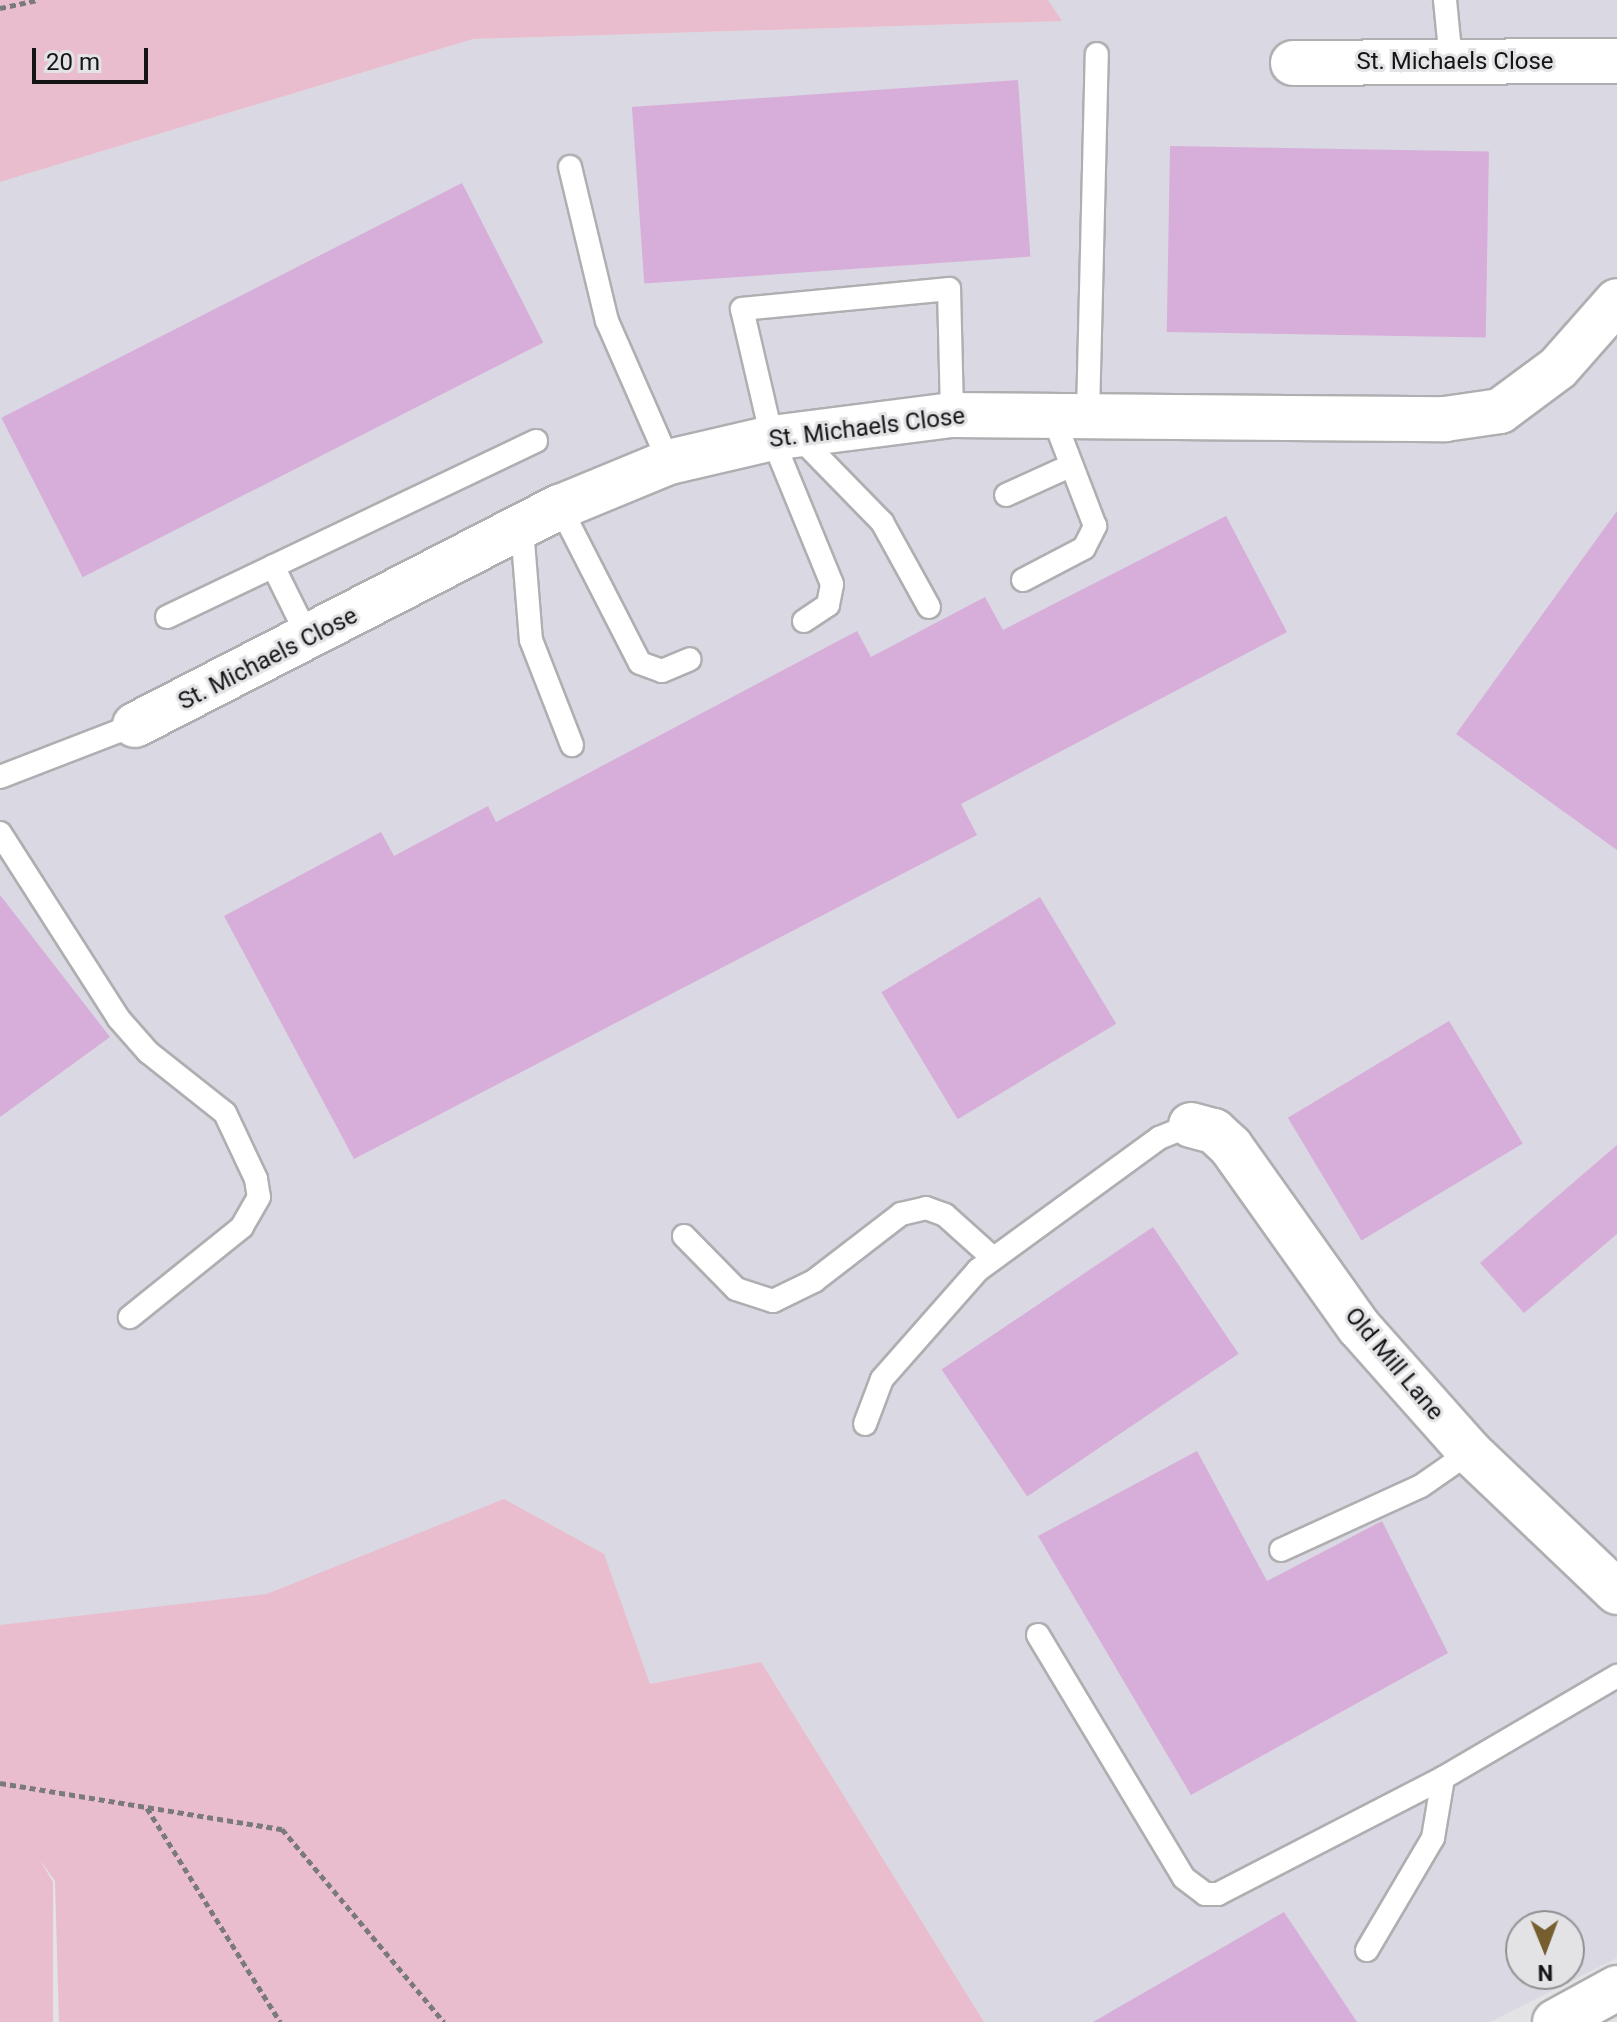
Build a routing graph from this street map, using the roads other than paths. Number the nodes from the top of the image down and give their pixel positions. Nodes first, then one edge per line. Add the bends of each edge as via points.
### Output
1 (1445, 0) edge
2 (1097, 54) dead end
3 (1451, 61) junction
4 (1617, 61) edge
5 (1293, 63) dead end
6 (570, 167) dead end
7 (1617, 301) edge
8 (1070, 414) junction
9 (952, 415) junction
10 (784, 436) junction
11 (536, 441) dead end
12 (669, 462) junction
13 (1072, 465) junction
14 (1006, 495) dead end
15 (560, 507) junction
16 (522, 529) junction
17 (273, 566) junction
18 (1023, 580) dead end
19 (929, 607) dead end
20 (167, 617) dead end
21 (804, 621) dead end
22 (309, 639) junction
23 (690, 659) dead end
24 (135, 725) joint
25 (572, 745) dead end
26 (0, 777) edge
27 (0, 833) edge
28 (1191, 1125) joint
29 (684, 1236) dead end
30 (993, 1258) junction
31 (130, 1317) dead end
32 (865, 1424) dead end
33 (1470, 1452) junction
34 (1281, 1550) dead end
35 (1617, 1592) edge
36 (1038, 1635) dead end
37 (1617, 1676) edge
38 (1443, 1778) junction
39 (1367, 1950) dead end
40 (1617, 1988) edge
41 (1555, 2022) edge

1 - 3 lane
2 - 8 lane
3 - 4 street, St. Michaels Close
3 - 5 street, St. Michaels Close
6 - 12 lane via 607,321
7 - 8 street, St. Michaels Close via 1558,368 1500,411 1445,419
8 - 9 street, St. Michaels Close
8 - 13 lane
9 - 10 street, St. Michaels Close
9 - 10 lane via 949,289 742,309
10 - 12 street, St. Michaels Close
10 - 19 lane via 882,522
10 - 21 lane via 832,584 828,605
11 - 17 lane
12 - 15 street, St. Michaels Close
13 - 14 lane
13 - 18 lane via 1095,526 1093,538
15 - 16 street, St. Michaels Close
15 - 23 lane via 640,663 662,671
16 - 22 street, St. Michaels Close
16 - 25 lane via 531,640
17 - 20 lane
17 - 22 lane
22 - 24 street, St. Michaels Close
24 - 26 lane
27 - 31 lane via 119,1019 148,1052 225,1113 256,1179 259,1197 242,1227
28 - 30 lane via 1159,1138
28 - 33 street, Old Mill Lane via 1214,1131 1250,1168 1359,1327
29 - 30 lane via 736,1289 773,1301 814,1281 901,1214 926,1208 945,1215
30 - 32 lane via 931,1317 882,1379
33 - 34 lane via 1421,1486
33 - 35 street, Old Mill Lane
36 - 38 lane via 1184,1878 1205,1894 1218,1894
37 - 38 lane
38 - 39 lane via 1433,1838
40 - 41 street

